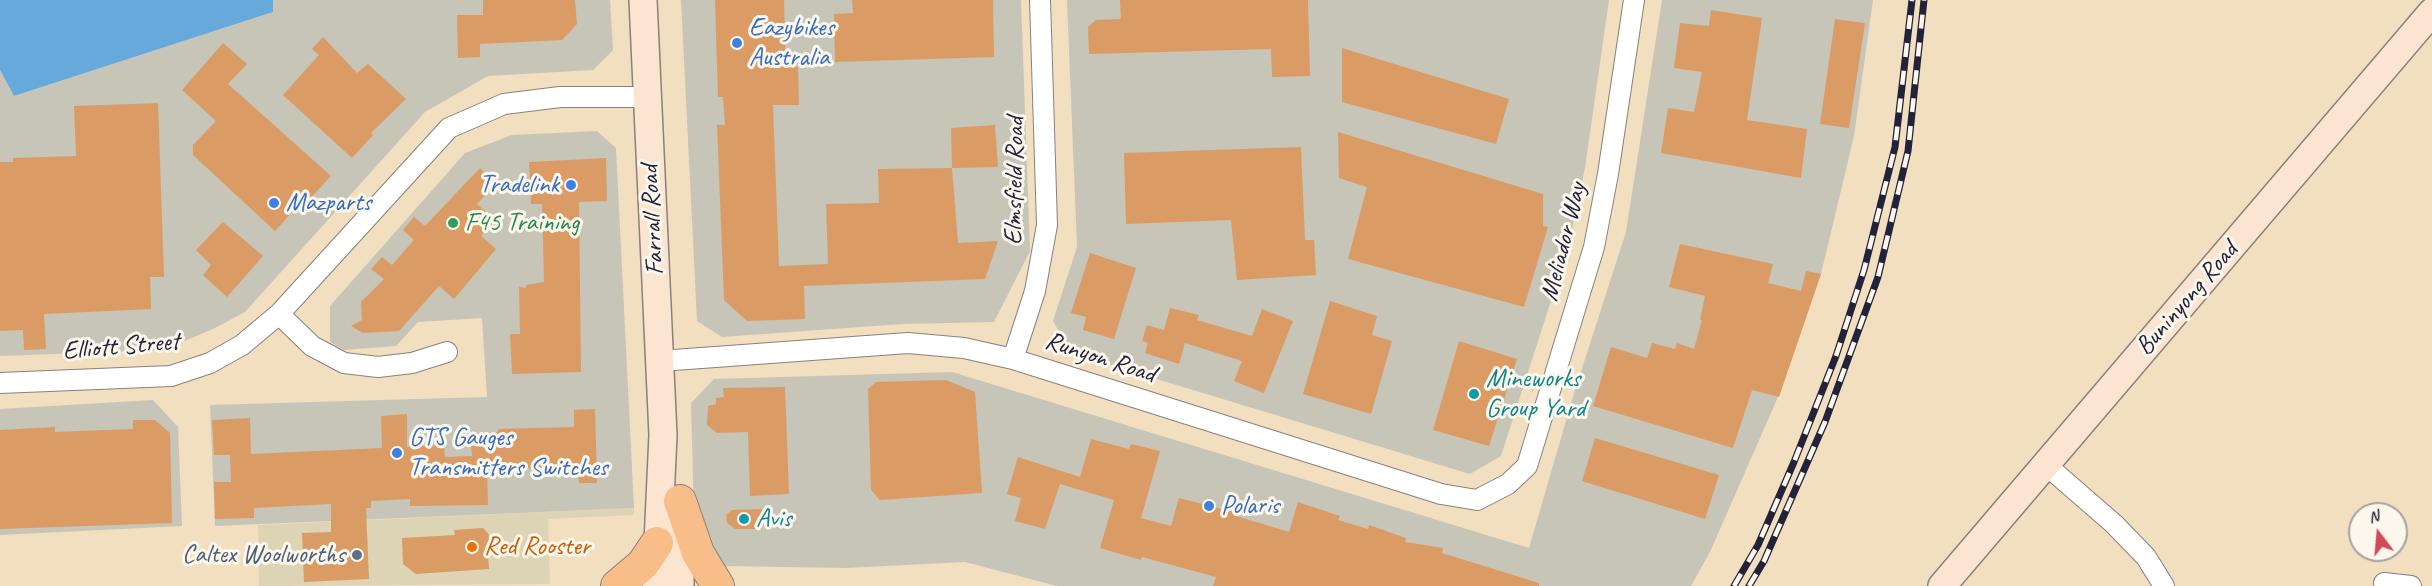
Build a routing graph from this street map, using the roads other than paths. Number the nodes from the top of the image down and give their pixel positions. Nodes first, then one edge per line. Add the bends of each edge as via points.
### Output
1 (643, 0) edge
2 (1040, 0) edge
3 (1634, 0) edge
4 (2429, 21) edge
5 (646, 97) junction
6 (279, 314) junction
7 (447, 352) dead end
8 (1013, 359) junction
9 (660, 361) junction
10 (0, 383) edge
11 (663, 440) junction
12 (2046, 464) junction
13 (1508, 484) joint
14 (680, 501) junction
15 (657, 543) junction
16 (2384, 583) dead end
17 (617, 586) edge
18 (656, 586) edge
19 (680, 586) edge
20 (718, 586) edge
21 (1942, 586) edge
22 (2164, 586) edge
23 (2411, 586) edge

1 - 5 main road, Farrall Road
2 - 8 street, Elmsfield Road via 1047,225 1035,291
3 - 13 street, Meliador Way via 1594,247 1527,466
4 - 12 main road, Buninyong Road
5 - 6 street, Elliott Street via 560,97 504,104 449,128
5 - 9 main road, Farrall Road
6 - 7 street via 312,346 344,363 378,367 412,363
6 - 10 street, Elliott Street via 242,345 210,363 171,376
8 - 9 street, Runyon Road via 964,348 908,343
8 - 13 street, Runyon Road via 1441,494 1477,500
9 - 11 main road, Farrall Road
11 - 14 main road, Farrall Road
11 - 15 main road, Farrall Road
12 - 21 main road, Buninyong Road
12 - 22 street via 2146,557
14 - 19 main road, Farrall Road
14 - 20 highway via 698,553
15 - 17 highway via 643,564
15 - 18 main road, Farrall Road
16 - 23 street

